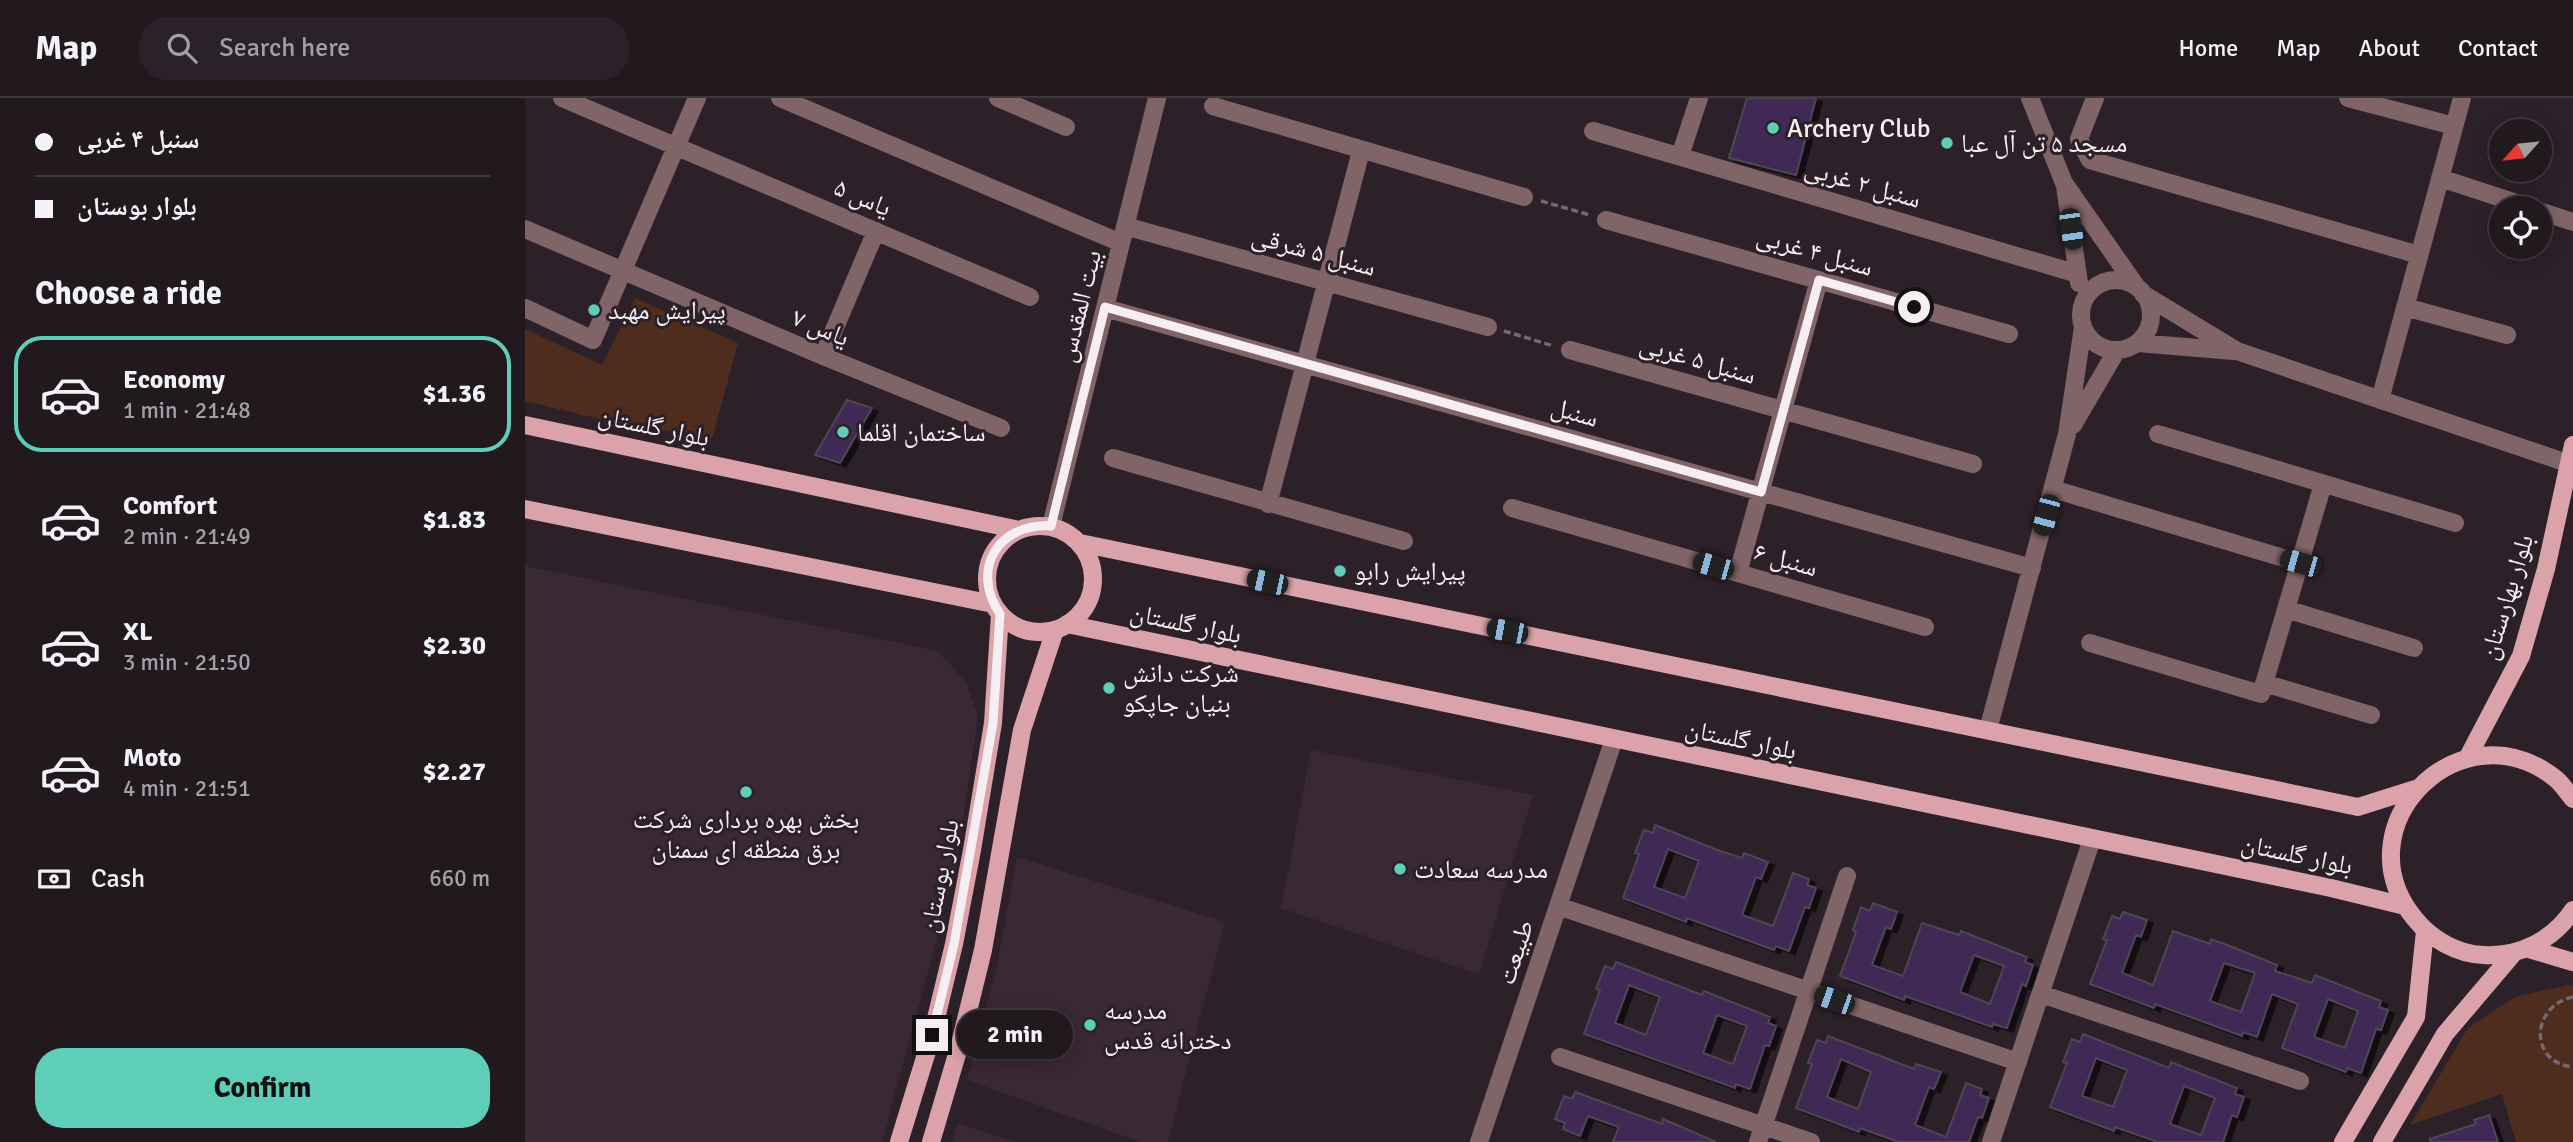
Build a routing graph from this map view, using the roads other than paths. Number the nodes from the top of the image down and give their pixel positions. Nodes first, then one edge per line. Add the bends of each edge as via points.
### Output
1 (562, 98) edge
2 (697, 98) edge
3 (780, 98) edge
4 (998, 98) edge
5 (1157, 98) edge
6 (1699, 98) edge
7 (2030, 98) edge
8 (2095, 98) edge
9 (2348, 98) edge
10 (2462, 98) edge
11 (1213, 106) dead end
12 (1066, 127) dead end
13 (2454, 127) junction
14 (1593, 131) dead end
15 (677, 147) junction
16 (1361, 150) junction
17 (1680, 156) junction
18 (2440, 178) junction
19 (2064, 183) junction
20 (2495, 196) edge
21 (1524, 197) road end
22 (2552, 215) edge
23 (1606, 220) road end
24 (2573, 222) edge
25 (525, 229) edge
26 (876, 231) junction
27 (1123, 234) junction
28 (2419, 255) junction
29 (622, 272) junction
30 (2078, 274) junction
31 (1819, 280) junction
32 (1327, 281) junction
33 (2139, 290) junction
34 (1030, 297) dead end
35 (2083, 306) junction
36 (1105, 307) junction
37 (2405, 307) junction
38 (525, 308) edge
39 (1488, 327) road end
40 (2083, 327) junction
41 (2009, 334) dead end
42 (2507, 335) dead end
43 (2138, 343) junction
44 (1570, 350) road end
45 (2117, 350) junction
46 (2237, 351) junction
47 (823, 356) junction
48 (1305, 364) junction
49 (2381, 400) junction
50 (1783, 410) junction
51 (525, 425) edge
52 (1001, 428) dead end
53 (2067, 433) junction
54 (2158, 434) dead end
55 (2573, 445) edge
56 (1113, 458) dead end
57 (2567, 463) junction
58 (1973, 464) dead end
59 (2323, 484) junction
60 (2053, 489) junction
61 (1761, 492) junction
62 (1268, 504) junction
63 (1512, 508) dead end
64 (525, 509) edge
65 (2455, 523) dead end
66 (1051, 526) junction
67 (1019, 530) junction
68 (1404, 541) dead end
69 (1080, 543) junction
70 (2300, 563) junction
71 (2032, 568) junction
72 (1738, 573) junction
73 (997, 609) junction
74 (2286, 609) junction
75 (1061, 627) junction
76 (1925, 627) dead end
77 (2090, 643) dead end
78 (2414, 648) dead end
79 (2262, 689) junction
80 (2371, 715) dead end
81 (1988, 730) junction
82 (1614, 739) junction
83 (2468, 757) junction
84 (2415, 789) junction
85 (2573, 799) edge
86 (2092, 839) junction
87 (1847, 876) dead end
88 (1558, 906) junction
89 (2405, 906) junction
90 (2573, 910) edge
91 (2425, 931) junction
92 (2521, 951) junction
93 (2573, 962) edge
94 (1808, 991) junction
95 (2041, 994) junction
96 (1560, 1057) dead end
97 (2018, 1062) junction
98 (2300, 1081) dead end
99 (1761, 1134) edge
100 (899, 1142) edge
101 (931, 1142) edge
102 (1479, 1142) edge
103 (1811, 1142) edge
104 (1991, 1142) edge
105 (2343, 1142) edge
106 (2382, 1142) edge

1 - 15 street, یاس ۵
2 - 15 street
3 - 27 street, سنبل ۵ شرقی
4 - 12 street
5 - 27 street, بیت المقدس
6 - 17 street
7 - 19 street
8 - 28 street via 2080,139 2089,160
9 - 13 street
10 - 13 street
11 - 16 street
13 - 18 street
14 - 17 street, سنبل ۲ غربی
15 - 26 street, یاس ۵
15 - 29 street
16 - 21 street
16 - 32 street
17 - 30 street, سنبل ۲ غربی
18 - 20 street
18 - 28 street
19 - 30 street
19 - 33 street
22 - 24 street
23 - 31 street, سنبل ۴ غربی
25 - 29 street, یاس ۷
26 - 34 street, یاس ۵
26 - 47 street
27 - 32 street, سنبل ۵ شرقی
27 - 36 street, بیت المقدس
28 - 37 street
29 - 38 street via 593,340
29 - 47 street, یاس ۷
30 - 35 street
31 - 41 street, سنبل ۴ غربی
31 - 50 street
32 - 39 street, سنبل ۵ شرقی
32 - 48 street
33 - 35 street via 2115,280 2104,282 2087,296
33 - 43 street via 2151,314
33 - 46 street
35 - 40 street
36 - 48 street, سنبل
36 - 66 street, بیت المقدس
37 - 42 street
37 - 49 street
40 - 45 street via 2097,344
40 - 53 street
43 - 45 street
43 - 46 street
44 - 50 street, سنبل ۵ غربی
45 - 53 street
46 - 49 street
47 - 52 street, یاس ۷
48 - 61 street, سنبل
48 - 62 street
49 - 57 street
50 - 58 street, سنبل ۵ غربی
50 - 61 street
51 - 67 main road, بلوار گلستان
53 - 60 street
54 - 59 street
55 - 57 main road, بلوار بهارستان
56 - 62 street
57 - 83 main road, بلوار بهارستان via 2546,569 2521,656
59 - 65 street
59 - 70 street
60 - 70 street
60 - 71 street
61 - 71 street, سنبل
61 - 72 street
62 - 68 street
63 - 72 street, سنبل ۶
64 - 73 main road
66 - 67 main road
66 - 69 main road
67 - 73 main road via 1004,539 988,569 988,587
69 - 75 main road via 1090,559 1090,596 1081,612
69 - 81 main road
70 - 74 street
71 - 81 street
72 - 76 street, سنبل ۶
73 - 75 main road via 1026,630
73 - 100 main road, بلوار بوستان via 993,723 972,850 932,1035
74 - 78 street
74 - 79 street
75 - 82 main road, بلوار گلستان
75 - 101 main road via 1022,730 983,950
77 - 79 street
79 - 80 street
81 - 84 main road via 2358,807
82 - 86 main road, بلوار گلستان
82 - 88 street, طبیعت
83 - 84 main road via 2439,769
83 - 85 main road via 2500,755 2530,763 2557,780
84 - 89 main road via 2398,816 2391,846 2393,877
86 - 89 main road, بلوار گلستان
86 - 95 street
87 - 94 street
88 - 94 street
88 - 102 street, طبیعت
89 - 91 main road
90 - 92 main road via 2562,927
91 - 92 main road via 2451,948 2482,955
91 - 105 main road via 2416,1017
92 - 93 main road
92 - 106 main road via 2445,1034
94 - 97 street
94 - 99 street
95 - 97 street
95 - 98 street
96 - 99 street
97 - 104 street
99 - 103 street

